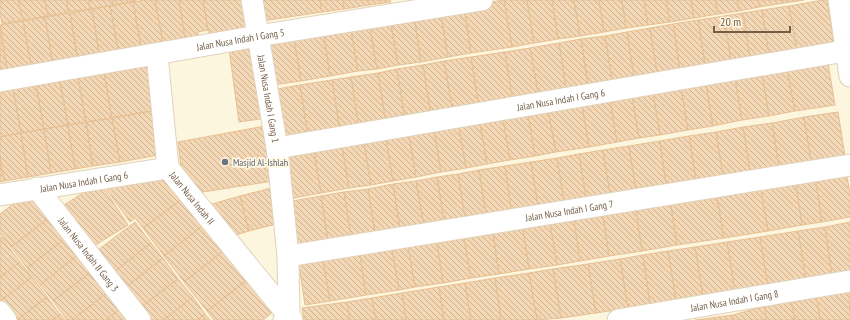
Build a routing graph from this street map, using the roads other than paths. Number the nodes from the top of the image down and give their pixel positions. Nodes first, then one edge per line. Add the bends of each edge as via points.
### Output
1 (252, 0) edge
2 (482, 0) edge
3 (839, 0) edge
4 (258, 36) junction
5 (848, 50) edge
6 (157, 55) junction
7 (850, 76) edge
8 (0, 81) edge
9 (277, 148) junction
10 (850, 164) edge
11 (168, 168) junction
12 (37, 188) junction
13 (0, 195) edge
14 (288, 256) junction
15 (850, 281) edge
16 (0, 312) edge
17 (288, 319) edge
18 (6, 320) edge
19 (140, 320) edge
20 (618, 320) edge

1 - 4 street, Jalan Nusa Indah I Gang 1
2 - 4 street, Jalan Nusa Indah I Gang 5
3 - 5 street
4 - 6 street, Jalan Nusa Indah I Gang 5
4 - 9 street, Jalan Nusa Indah I Gang 1
5 - 7 street
5 - 9 street, Jalan Nusa Indah I Gang 6
6 - 8 street, Jalan Nusa Indah I Gang 5
6 - 11 street, Jalan Nusa Indah II
9 - 14 street, Jalan Nusa Indah I Gang 1
10 - 14 street, Jalan Nusa Indah I Gang 7
11 - 12 street, Jalan Nusa Indah I Gang 6
11 - 17 street, Jalan Nusa Indah II
12 - 13 street, Jalan Nusa Indah I Gang 6
12 - 19 street, Jalan Nusa Indah II Gang 3
14 - 17 street, Jalan Nusa Indah I Gang 1
15 - 20 street, Jalan Nusa Indah I Gang 8
16 - 18 street

